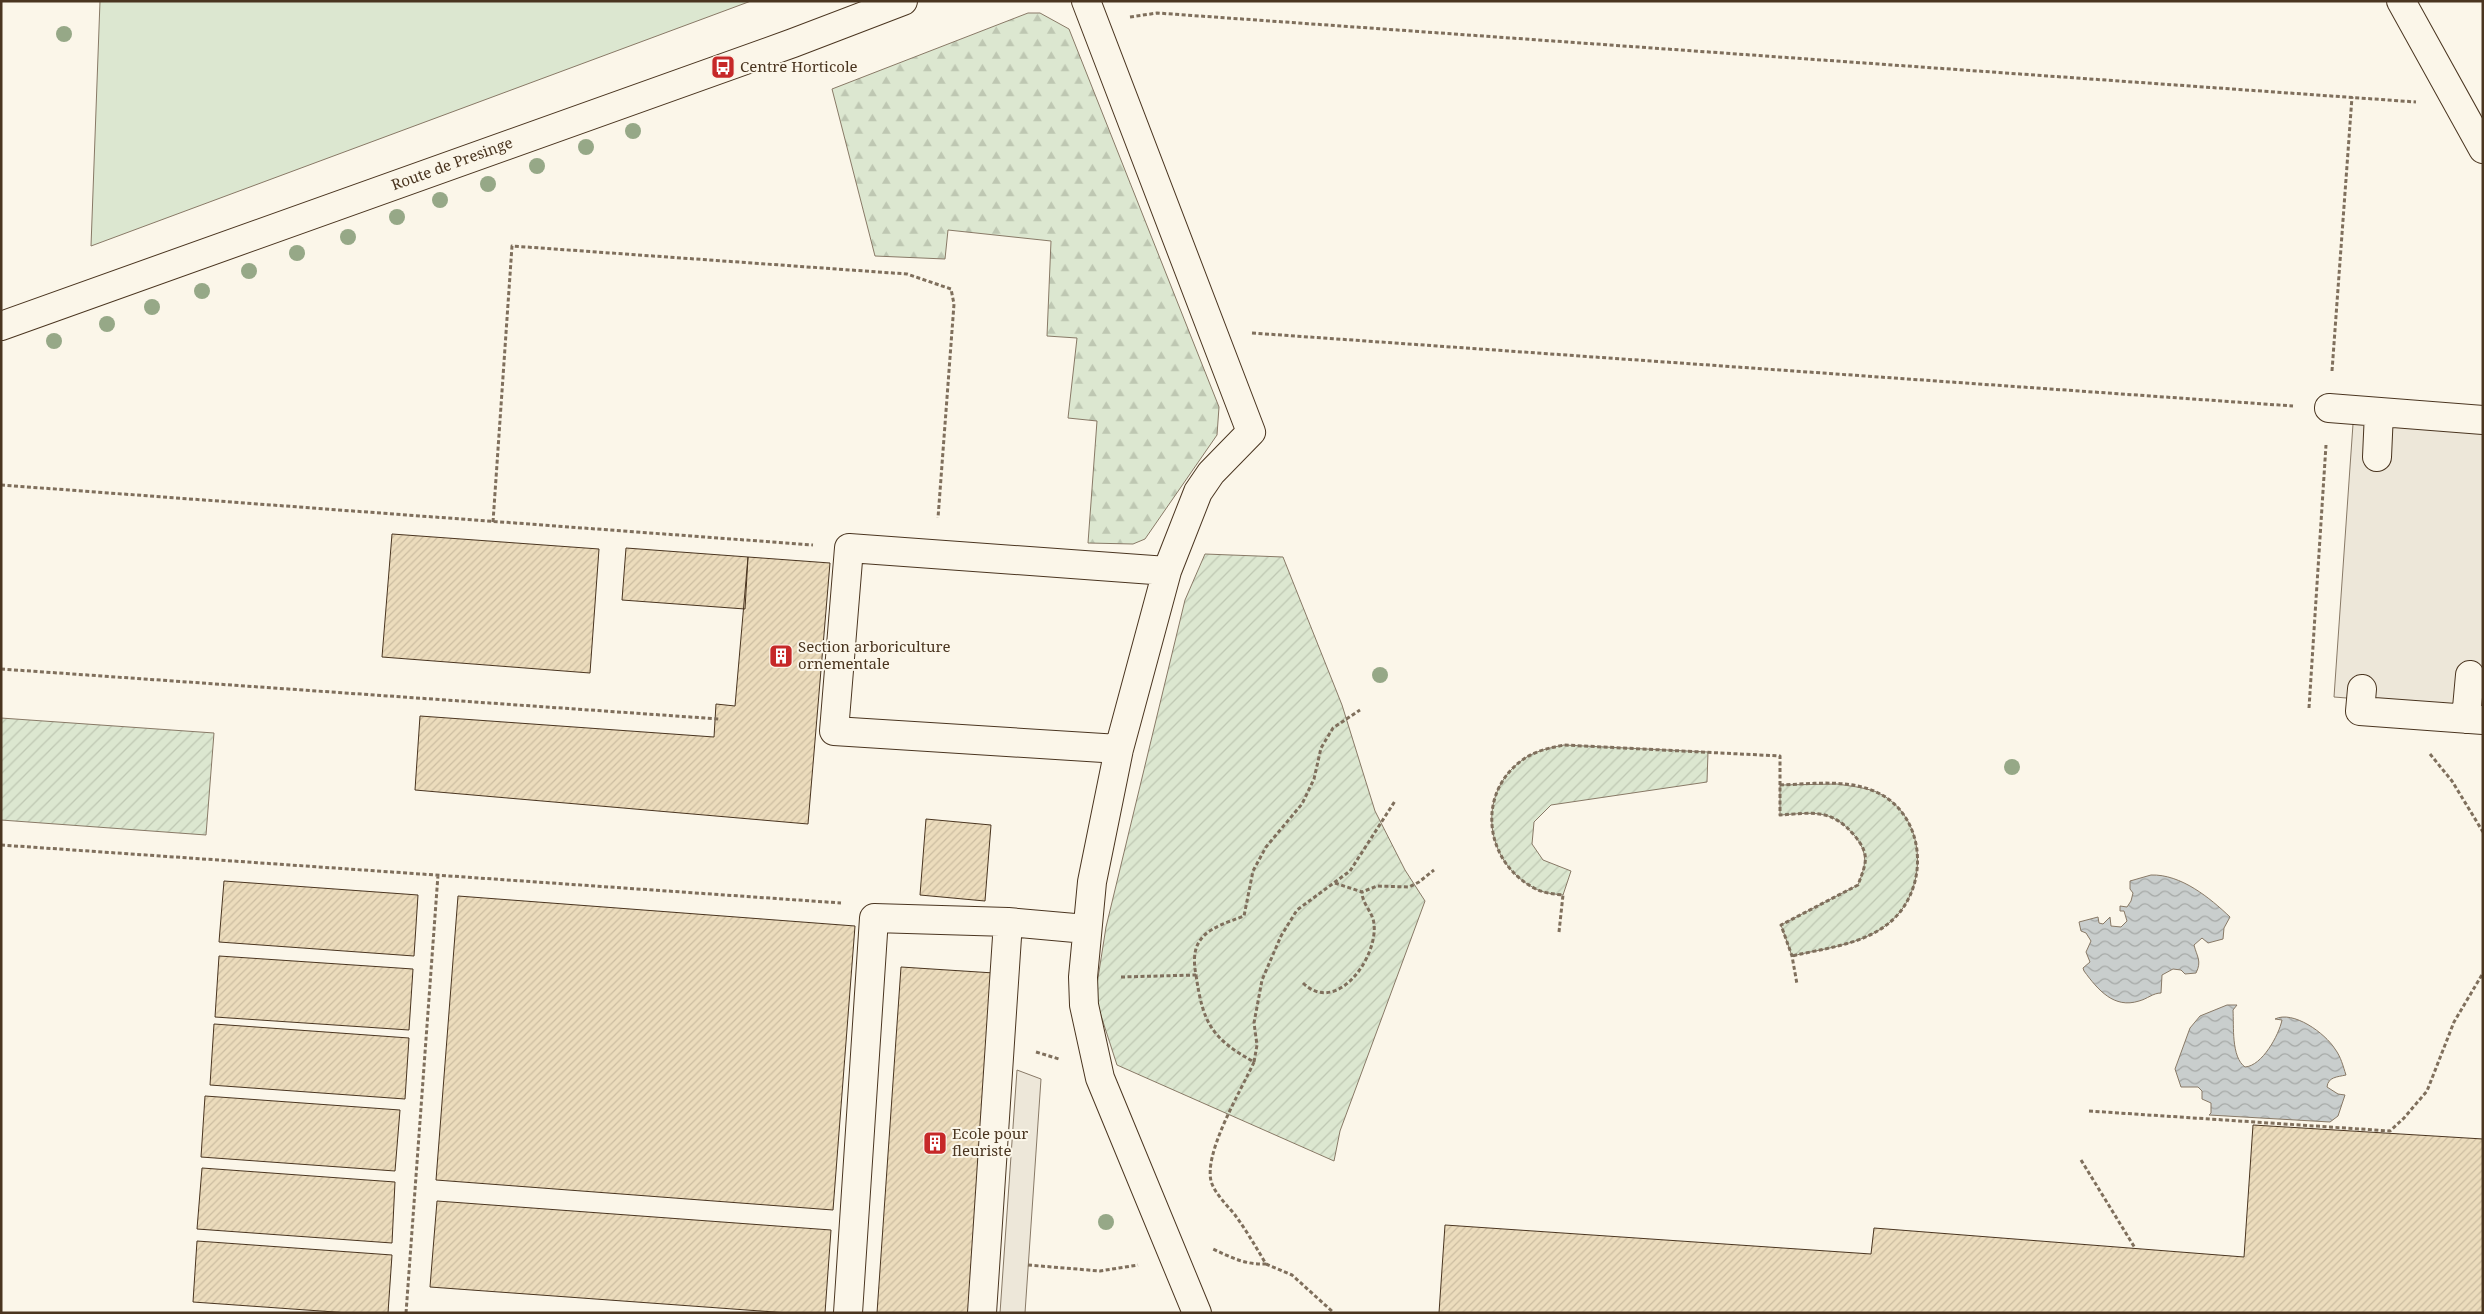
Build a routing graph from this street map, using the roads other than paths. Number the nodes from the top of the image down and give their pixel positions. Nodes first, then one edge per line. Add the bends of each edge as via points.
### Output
1 (903, 1) edge
2 (1086, 1) edge
3 (2401, 1) edge
4 (2483, 149) edge
5 (1, 326) edge
6 (2329, 408) road end
7 (2379, 412) junction
8 (2483, 420) edge
9 (2377, 456) dead end
10 (1167, 571) junction
11 (2470, 675) dead end
12 (2362, 689) dead end
13 (2475, 720) edge
14 (1119, 749) junction
15 (1008, 922) junction
16 (1086, 929) junction
17 (848, 1313) edge
18 (982, 1313) edge
19 (1197, 1313) edge

1 - 5 street, Route de Presinge via 794,43
2 - 10 street via 1252,432 1211,472 1198,492
3 - 4 street
6 - 7 street
7 - 8 street
7 - 9 street
10 - 14 street
10 - 14 street via 849,548 834,731
11 - 13 street
12 - 13 street via 2360,711
14 - 16 street via 1092,882
15 - 16 street
15 - 17 street via 874,918
15 - 18 street
16 - 19 street via 1084,1006 1100,1078

